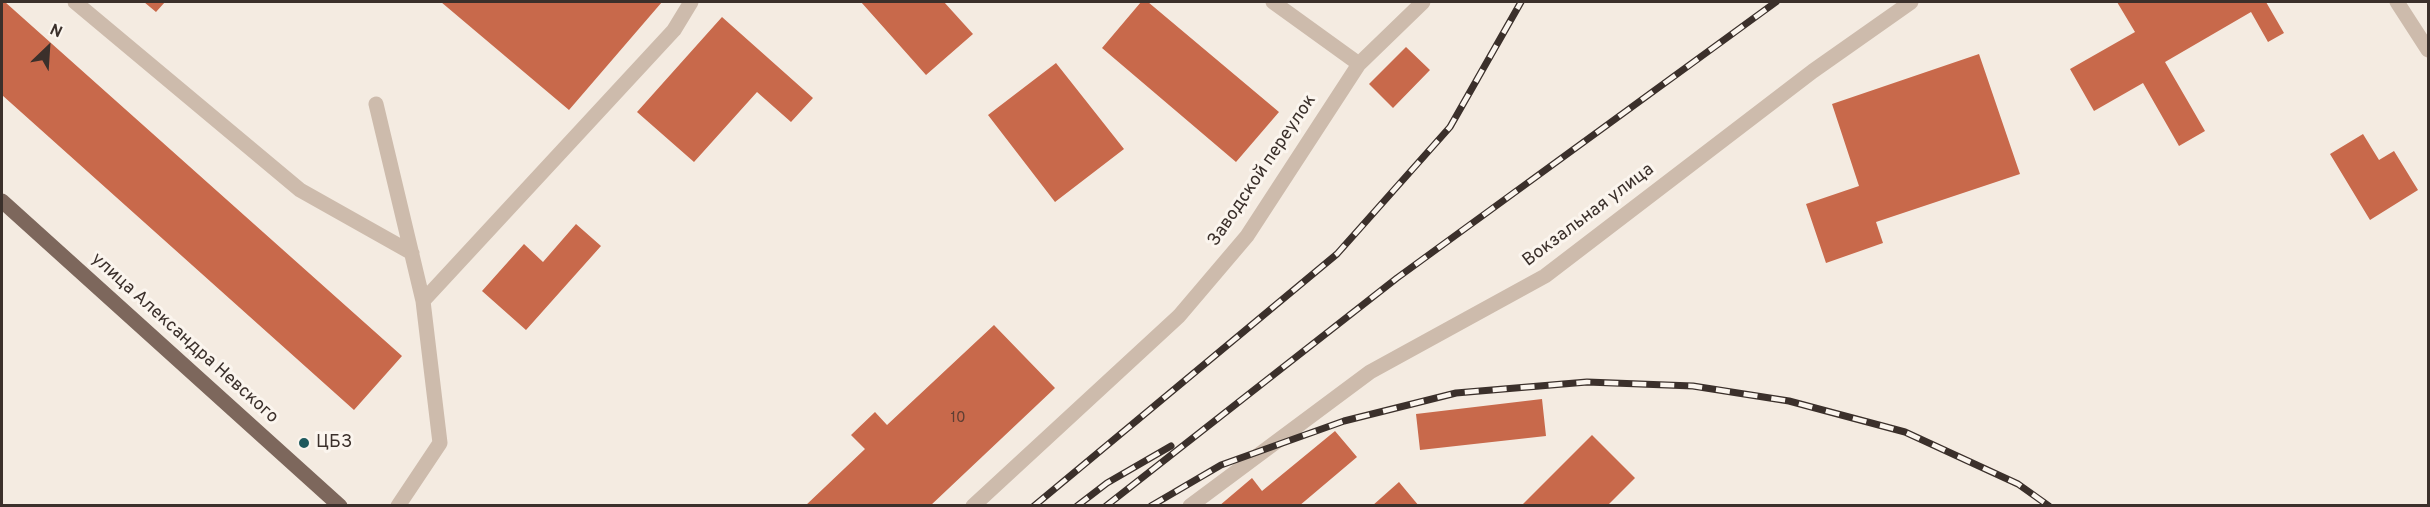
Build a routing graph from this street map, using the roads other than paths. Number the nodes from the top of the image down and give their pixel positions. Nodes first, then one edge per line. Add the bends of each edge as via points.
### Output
1 (75, 2) edge
2 (691, 2) edge
3 (1273, 2) edge
4 (1423, 2) edge
5 (1911, 2) edge
6 (2397, 2) edge
7 (2428, 50) edge
8 (1359, 64) junction
9 (376, 104) dead end
10 (2, 201) edge
11 (412, 253) junction
12 (423, 301) junction
13 (340, 506) edge
14 (398, 506) edge
15 (973, 506) edge
16 (1190, 506) edge

1 - 11 street via 300,190
2 - 12 street via 674,30
3 - 8 street
4 - 8 street, Заводской переулок
5 - 16 street, Вокзальная улица via 1813,71 1545,276 1370,372
6 - 7 street
8 - 15 street, Заводской переулок via 1247,236 1179,316
9 - 11 street
10 - 13 main road, улица Александра Невского
11 - 12 street
12 - 14 street via 440,443

